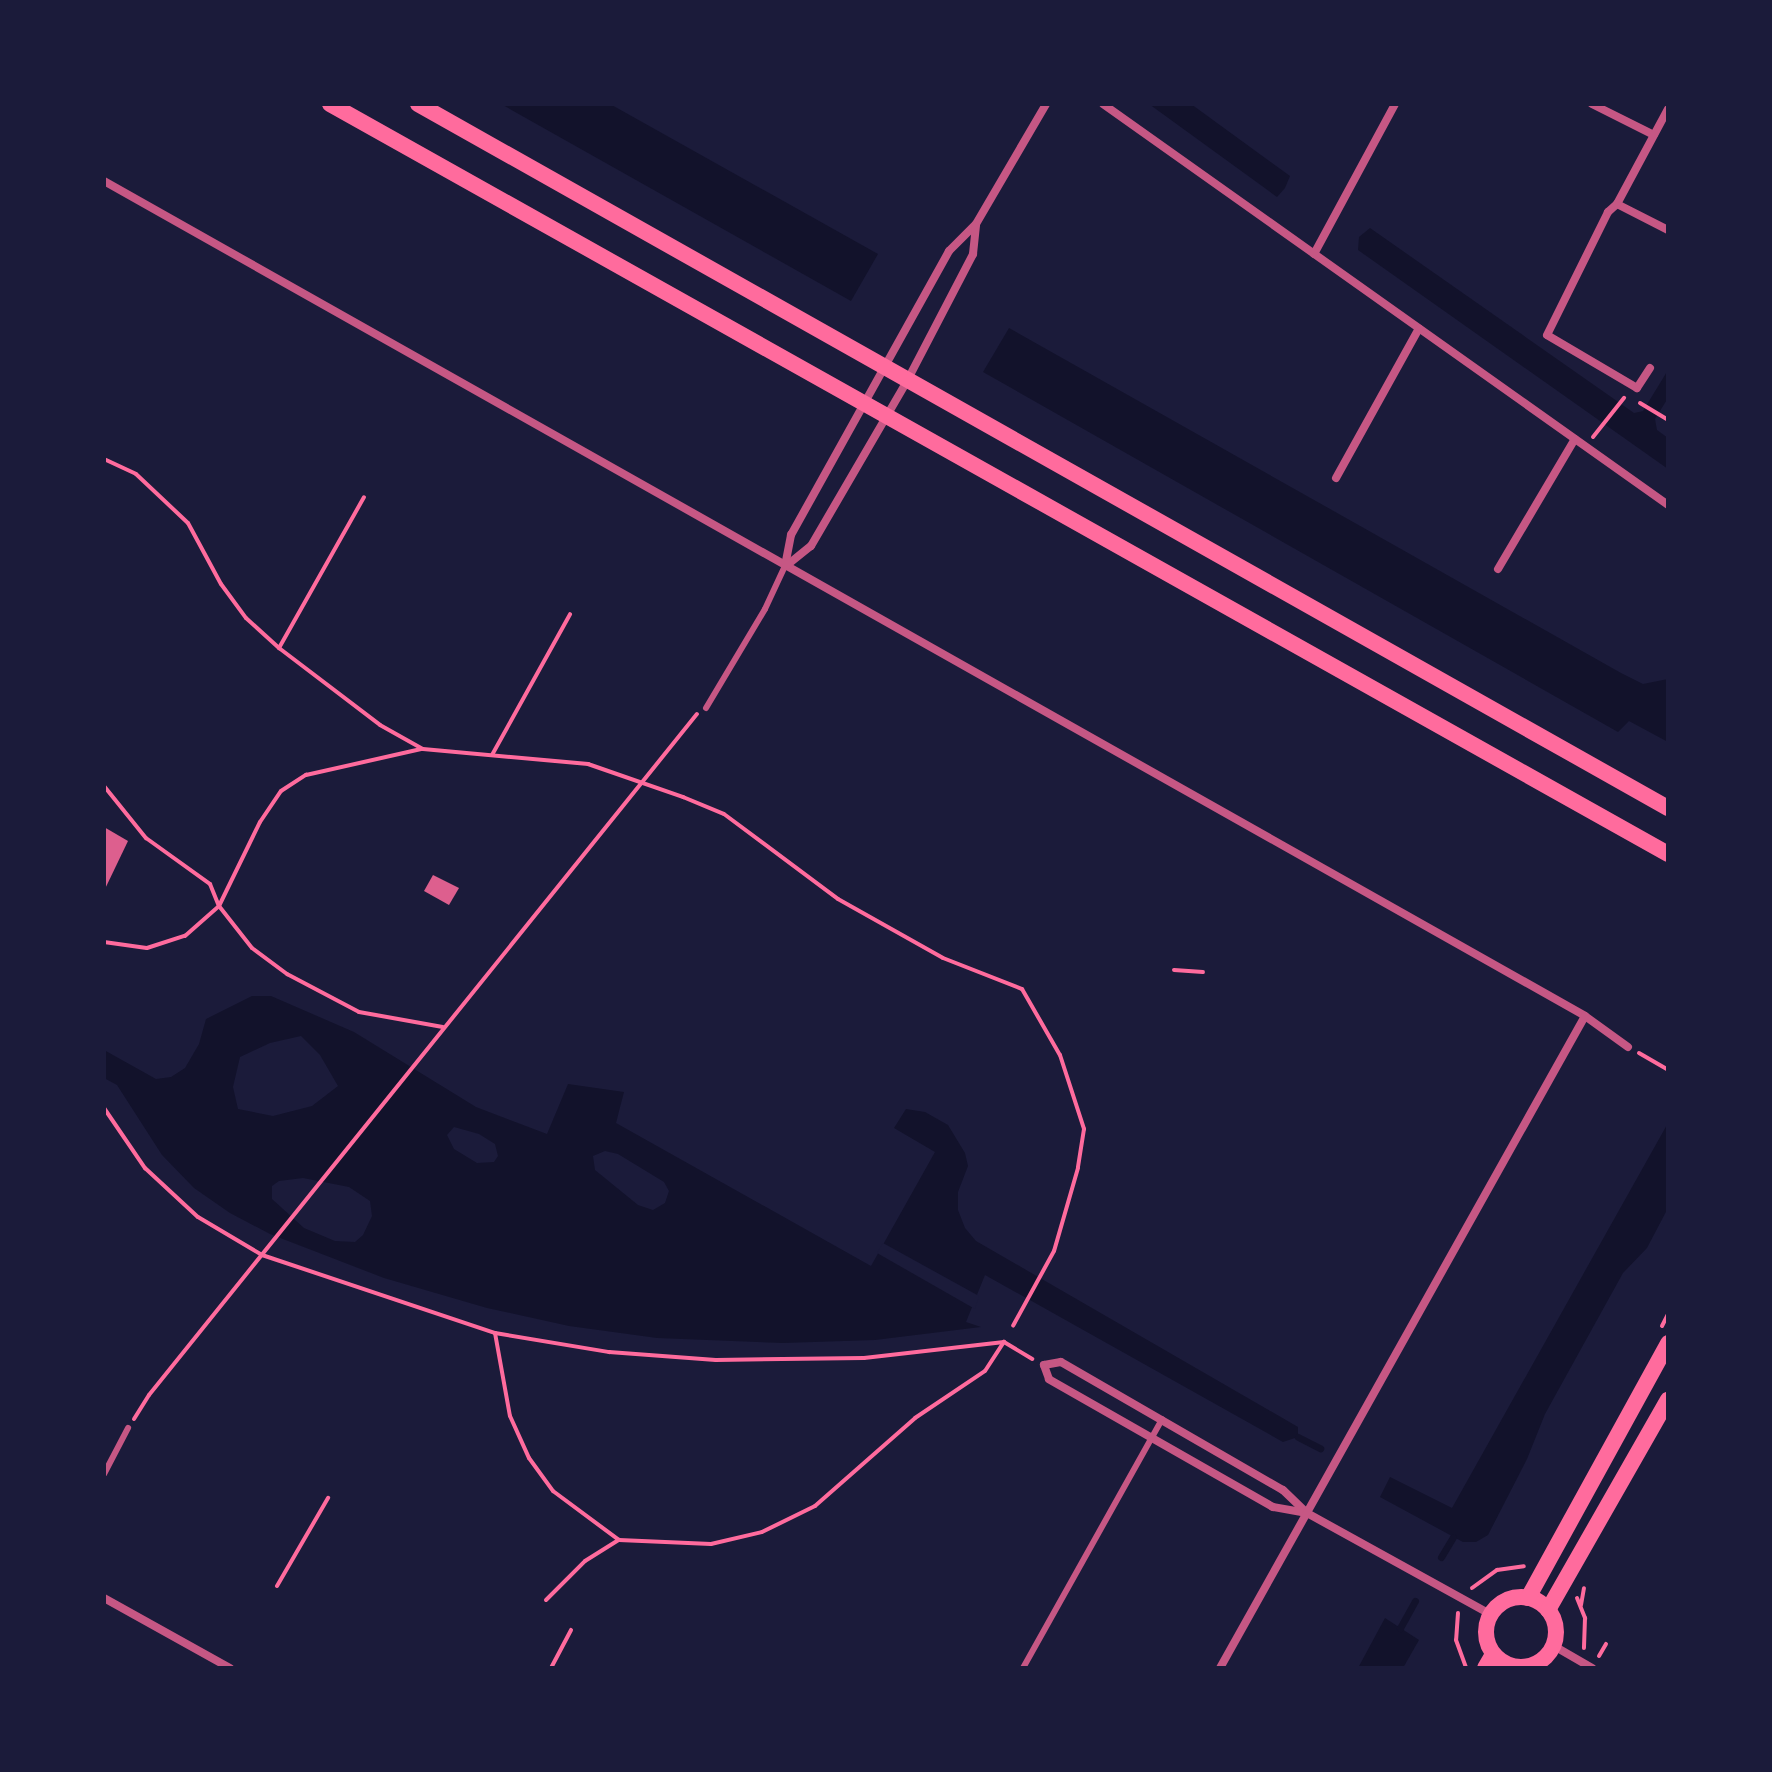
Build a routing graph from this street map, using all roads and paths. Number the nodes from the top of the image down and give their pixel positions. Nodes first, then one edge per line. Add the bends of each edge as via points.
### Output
1 (330, 104) edge
2 (418, 104) edge
3 (1046, 104) edge
4 (1103, 104) edge
5 (1395, 104) edge
6 (1592, 104) edge
7 (1668, 109) edge
8 (1654, 135) junction
9 (104, 181) edge
10 (1617, 204) junction
11 (976, 224) junction
12 (1668, 230) edge
13 (1314, 254) junction
14 (1419, 328) junction
15 (885, 368) junction
16 (1650, 368) dead end
17 (907, 381) junction
18 (1618, 402) dead end
19 (866, 403) junction
20 (1645, 405) dead end
21 (888, 415) junction
22 (1668, 420) edge
23 (1602, 425) dead end
24 (1575, 439) junction
25 (104, 459) edge
26 (1336, 478) dead end
27 (364, 497) dead end
28 (1668, 505) edge
29 (785, 566) junction
30 (1498, 569) dead end
31 (570, 614) dead end
32 (279, 648) junction
33 (706, 708) joint
34 (423, 749) junction
35 (492, 755) junction
36 (642, 783) junction
37 (104, 786) edge
38 (1668, 808) edge
39 (1668, 854) edge
40 (219, 906) junction
41 (104, 942) edge
42 (1174, 970) dead end
43 (1203, 972) dead end
44 (1585, 1016) junction
45 (443, 1027) junction
46 (1628, 1047) joint
47 (1668, 1070) edge
48 (104, 1108) edge
49 (262, 1255) junction
50 (1013, 1326) dead end
51 (495, 1333) junction
52 (1004, 1342) junction
53 (1668, 1343) edge
54 (1044, 1365) junction
55 (1668, 1400) edge
56 (1162, 1419) junction
57 (128, 1428) joint
58 (1152, 1438) junction
59 (104, 1474) edge
60 (328, 1498) dead end
61 (1307, 1513) junction
62 (619, 1540) junction
63 (277, 1586) dead end
64 (104, 1598) edge
65 (1528, 1598) junction
66 (546, 1600) dead end
67 (1548, 1610) junction
68 (1490, 1614) junction
69 (571, 1630) dead end
70 (1554, 1646) junction
71 (1461, 1661) dead end
72 (1489, 1661) edge
73 (1514, 1667) edge
74 (230, 1668) edge
75 (551, 1668) edge
76 (1023, 1668) edge
77 (1220, 1668) edge
78 (1462, 1668) edge
79 (1592, 1668) edge

1 - 19 main road
2 - 15 main road
3 - 11 street
4 - 13 street
5 - 13 street
6 - 8 street
7 - 8 street
8 - 10 street
9 - 29 street
10 - 12 street
10 - 16 street via 1608,212 1547,335 1637,388
11 - 15 street via 949,251
11 - 17 street via 973,254
13 - 14 street
14 - 24 street
14 - 26 street
15 - 17 main road
15 - 19 street
17 - 21 street
17 - 38 main road
18 - 23 path
19 - 21 main road
19 - 29 street via 791,535
20 - 22 path
21 - 29 street via 811,546
21 - 39 main road
24 - 28 street
24 - 30 street
25 - 32 path via 136,474 179,512 246,618
27 - 32 path
29 - 33 lane
29 - 44 street
31 - 35 path
32 - 34 path via 380,725
33 - 36 path via 690,719
34 - 35 path
34 - 40 path via 306,775 281,791
35 - 36 path via 588,764
36 - 45 path
36 - 50 path via 724,814 838,899 943,958 1022,989 1060,1055 1084,1129 1078,1168 1047,1262
37 - 40 path via 146,838 210,884
40 - 41 path via 185,936 167,944 147,948
40 - 45 path via 252,948 317,993 359,1012
42 - 43 path
44 - 46 street
44 - 61 street
45 - 49 path
46 - 47 path
48 - 49 path via 145,1168 198,1217
49 - 51 path
49 - 57 path
51 - 52 path via 609,1352 716,1360 864,1358
51 - 62 path via 510,1416 529,1458 553,1491
52 - 54 path
52 - 62 path via 985,1371 915,1418 815,1506 762,1532 711,1544
53 - 65 main road
54 - 56 street via 1061,1362
54 - 58 street via 1049,1379
55 - 67 main road
56 - 58 lane
56 - 61 street via 1283,1490
57 - 59 lane
58 - 61 street via 1273,1507
58 - 76 lane
60 - 63 path
61 - 68 street
61 - 77 street
62 - 66 path via 585,1561
64 - 74 street
65 - 67 main road
65 - 68 main road via 1507,1599
67 - 70 main road via 1556,1627
68 - 72 main road via 1485,1634
69 - 75 path
70 - 73 main road via 1537,1664
70 - 79 street
71 - 78 path
72 - 73 main road

